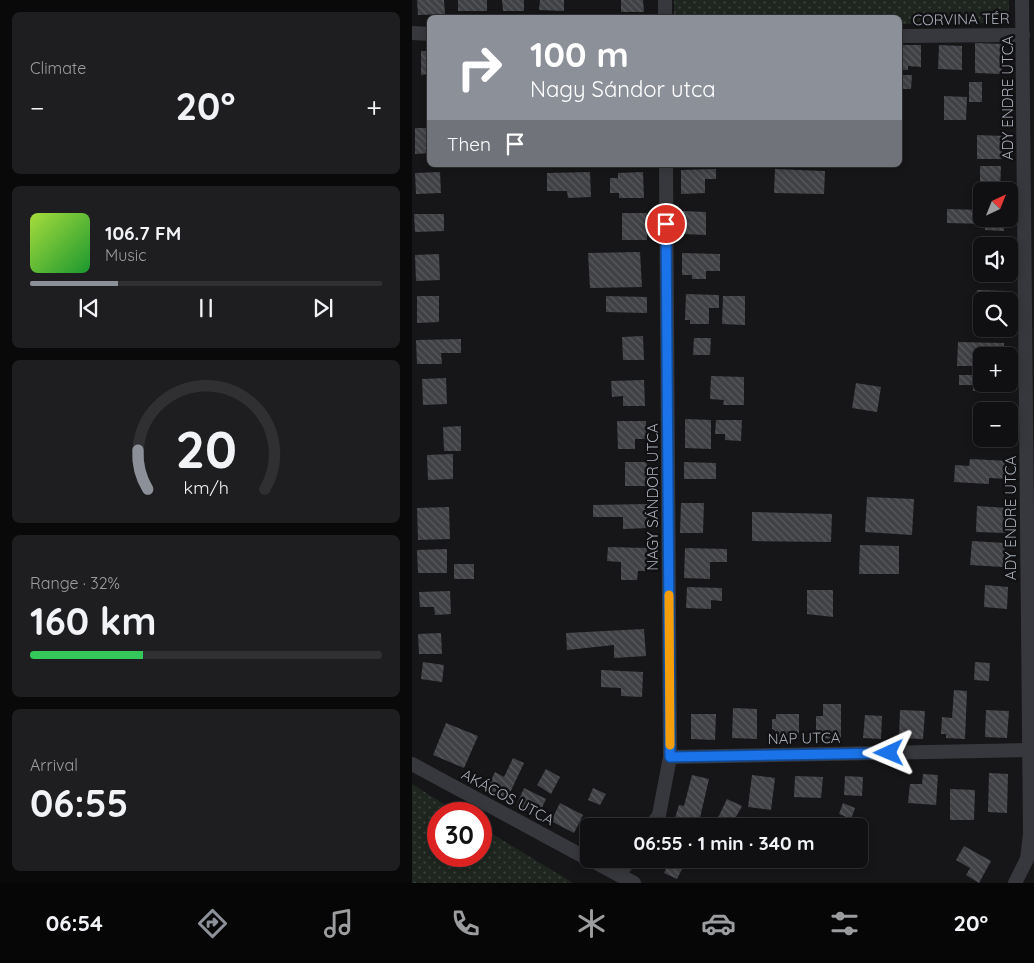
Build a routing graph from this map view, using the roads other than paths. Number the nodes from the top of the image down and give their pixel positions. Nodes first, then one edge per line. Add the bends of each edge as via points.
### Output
1 (664, 0) edge
2 (1022, 0) edge
3 (665, 15) edge
4 (412, 33) edge
5 (427, 34) edge
6 (1023, 35) junction
7 (902, 36) edge
8 (666, 167) edge
9 (1028, 750) junction
10 (670, 757) junction
11 (412, 764) edge
12 (657, 818) edge
13 (580, 855) edge
14 (605, 868) edge
15 (624, 868) edge
16 (619, 875) junction
17 (634, 883) edge
18 (1015, 883) edge

1 - 3 street
2 - 6 street, ADY ENDRE UTCA
4 - 5 street
6 - 7 street, CORVINA TÉR
6 - 9 street, ADY ENDRE UTCA
8 - 10 street, NAGY SÁNDOR UTCA
9 - 10 street, NAP UTCA
9 - 18 street, ADY ENDRE UTCA via 1030,834 1027,859
10 - 12 street, NAGY SÁNDOR UTCA
11 - 13 street, AKÁCOS UTCA
14 - 16 street, AKÁCOS UTCA
15 - 16 street
16 - 17 street, AKÁCOS UTCA

